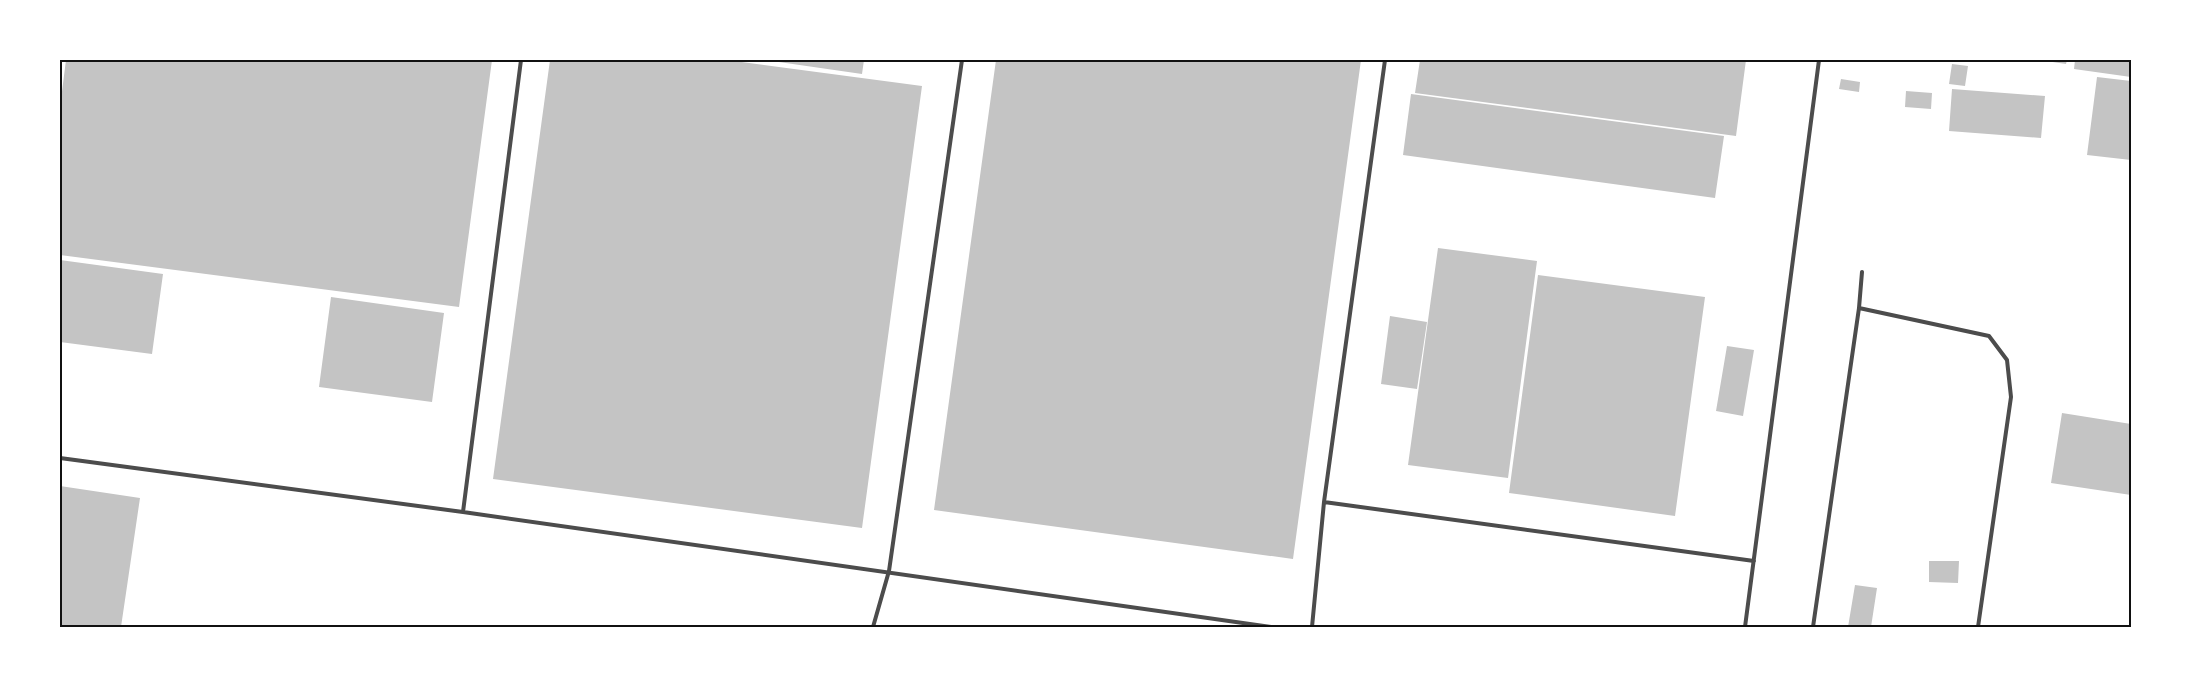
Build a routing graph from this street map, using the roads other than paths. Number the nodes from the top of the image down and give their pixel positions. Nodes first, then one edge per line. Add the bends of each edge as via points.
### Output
1 (521, 60) edge
2 (962, 60) edge
3 (1385, 60) edge
4 (1819, 60) edge
5 (1862, 272) dead end
6 (1860, 308) junction
7 (60, 458) edge
8 (1324, 502) junction
9 (463, 512) junction
10 (1754, 561) junction
11 (888, 571) junction
12 (873, 627) edge
13 (1271, 627) edge
14 (1312, 627) edge
15 (1745, 627) edge
16 (1813, 627) edge
17 (1978, 627) edge

1 - 9 lane
2 - 11 lane
3 - 8 lane
4 - 10 lane
5 - 6 lane
6 - 16 lane
6 - 17 lane via 1989,336 2008,360 2011,397
7 - 9 lane
8 - 10 lane
8 - 14 lane
9 - 11 lane
10 - 15 lane
11 - 12 lane
11 - 13 lane

